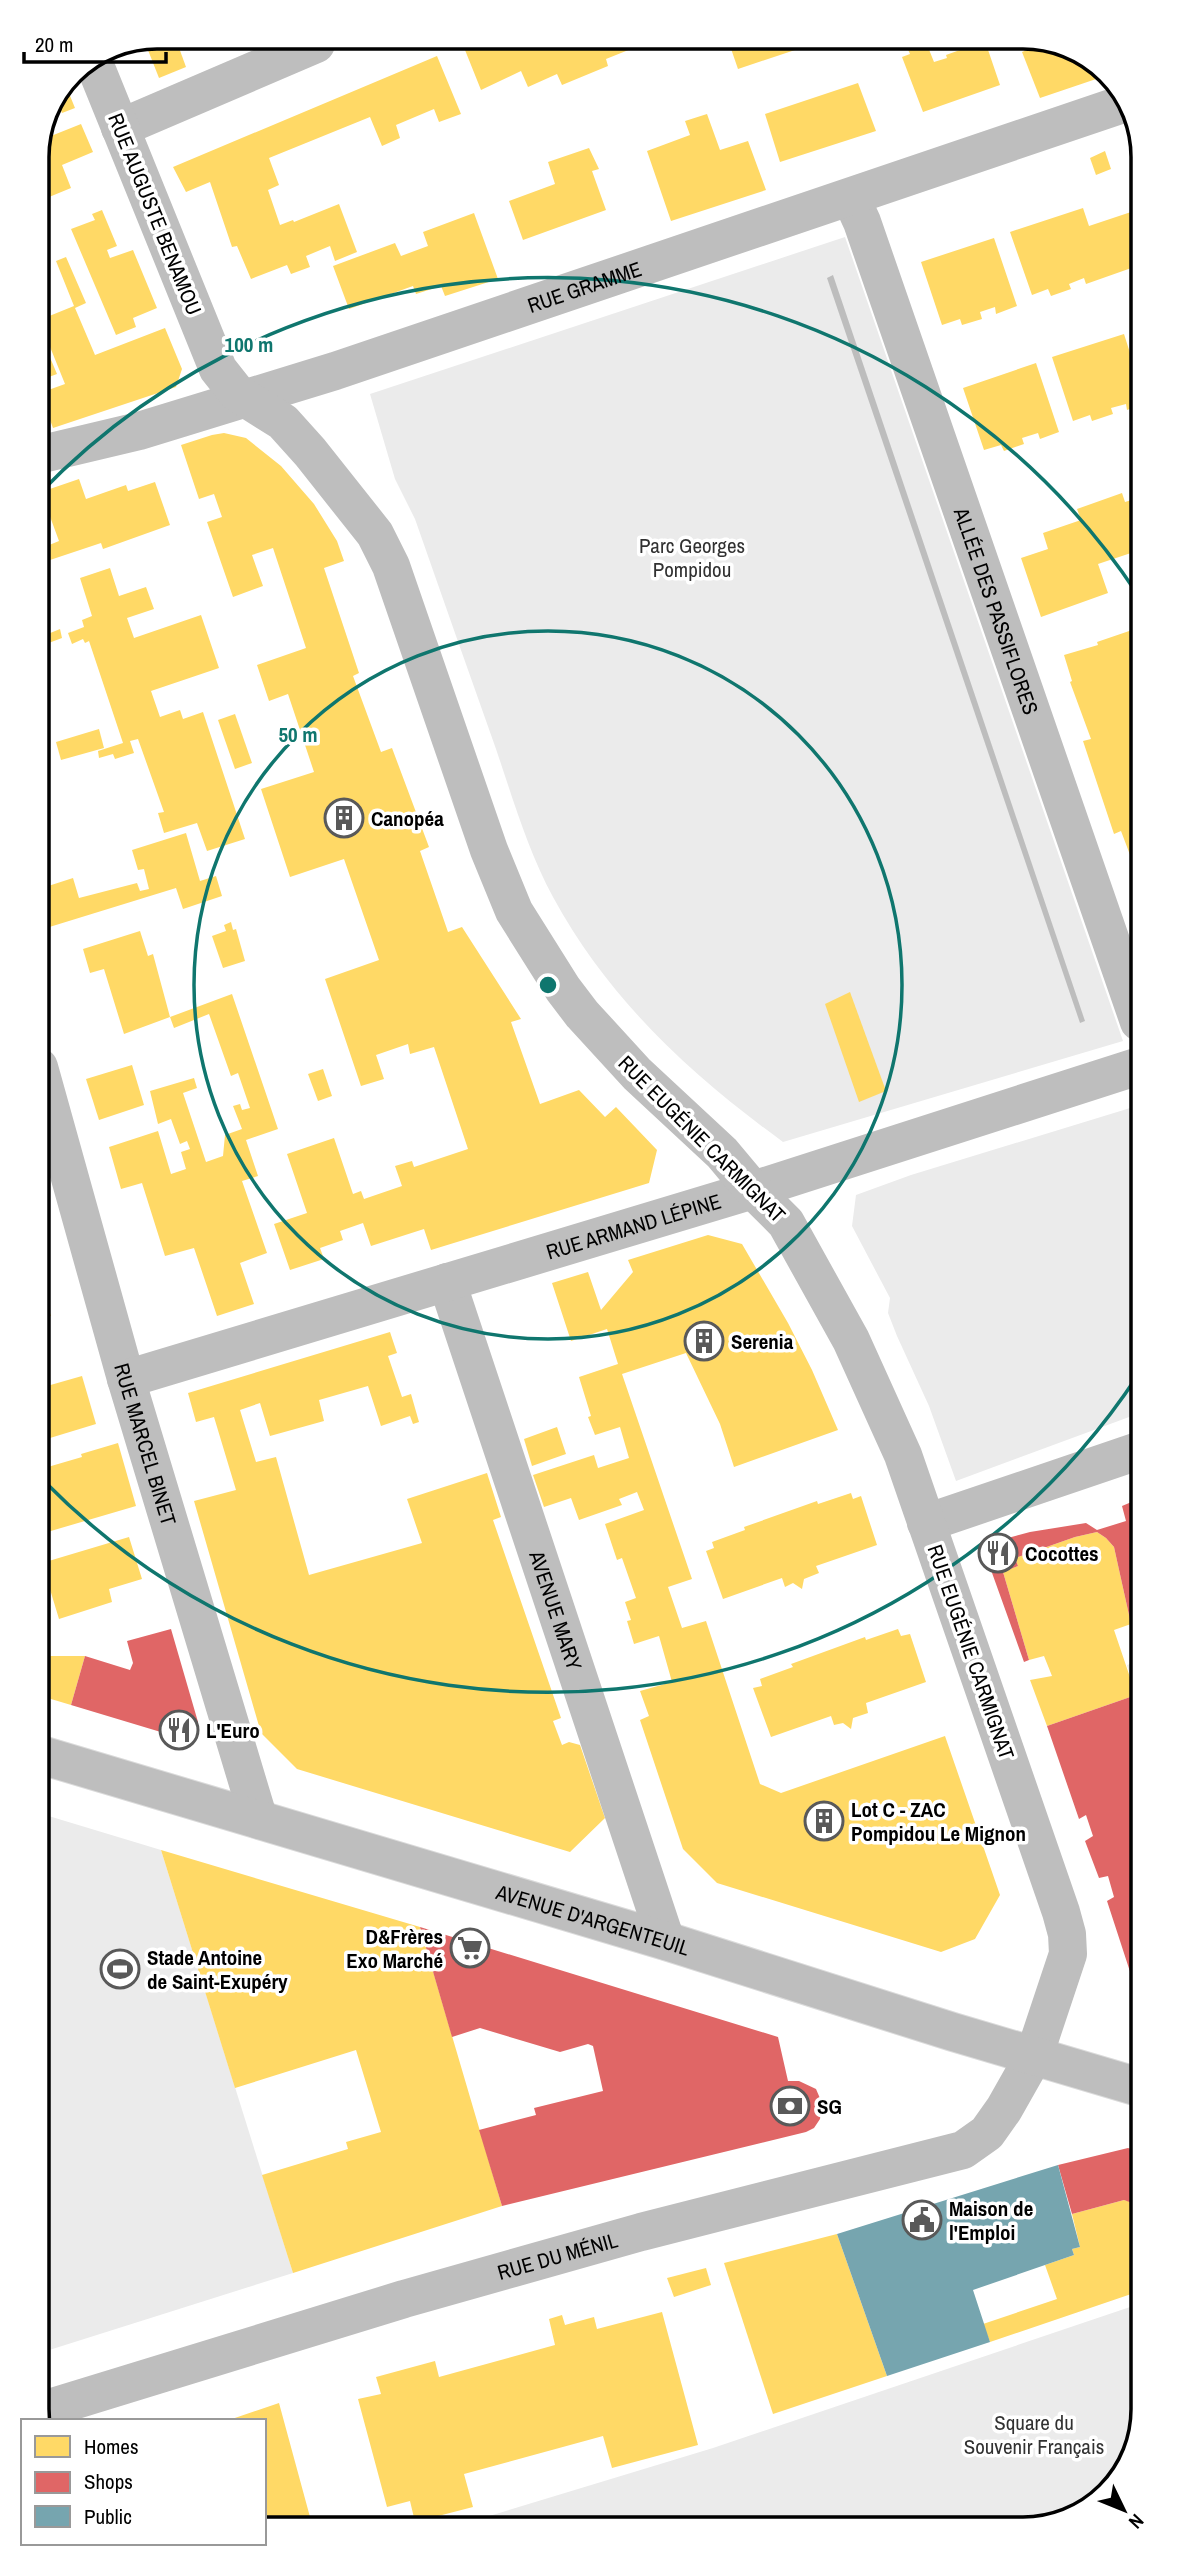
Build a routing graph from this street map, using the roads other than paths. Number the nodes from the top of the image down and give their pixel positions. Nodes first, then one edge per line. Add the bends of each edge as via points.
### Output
1 (304, 49) edge
2 (96, 68) edge
3 (1118, 106) edge
4 (120, 128) junction
5 (850, 198) junction
6 (245, 400) junction
7 (49, 452) edge
8 (1131, 999) edge
9 (1131, 1069) edge
10 (49, 1100) edge
11 (753, 1190) junction
12 (447, 1282) junction
13 (126, 1379) junction
14 (1131, 1453) edge
15 (926, 1523) junction
16 (49, 1757) edge
17 (259, 1821) junction
18 (666, 1941) junction
19 (1034, 2056) junction
20 (1131, 2085) edge
21 (49, 2408) edge

1 - 4 street
2 - 4 street, RUE AUGUSTE BENAMOU
3 - 5 street, RUE GRAMME
4 - 6 street, RUE AUGUSTE BENAMOU via 218,369
5 - 6 street, RUE GRAMME
5 - 8 street, ALLÉE DES PASSIFLORES
6 - 7 street, RUE GRAMME
6 - 11 street, RUE EUGÉNIE CARMIGNAT via 283,422 375,534 391,566 514,911 563,989 604,1039 722,1153
9 - 11 street, RUE ARMAND LÉPINE
10 - 13 street, RUE MARCEL BINET
11 - 12 street, RUE ARMAND LÉPINE
11 - 15 street, RUE EUGÉNIE CARMIGNAT via 786,1223 851,1340 903,1455
12 - 13 street, RUE ARMAND LÉPINE
12 - 18 street, AVENUE MARY
13 - 17 street, RUE MARCEL BINET
14 - 15 street
15 - 19 street, RUE EUGÉNIE CARMIGNAT via 1067,1934 1063,1973
16 - 17 street, AVENUE D'ARGENTEUIL
17 - 18 street, AVENUE D'ARGENTEUIL
18 - 19 street, AVENUE D'ARGENTEUIL
19 - 20 street, AVENUE D'ARGENTEUIL
19 - 21 street, RUE DU MÉNIL via 987,2133 963,2150 641,2232

